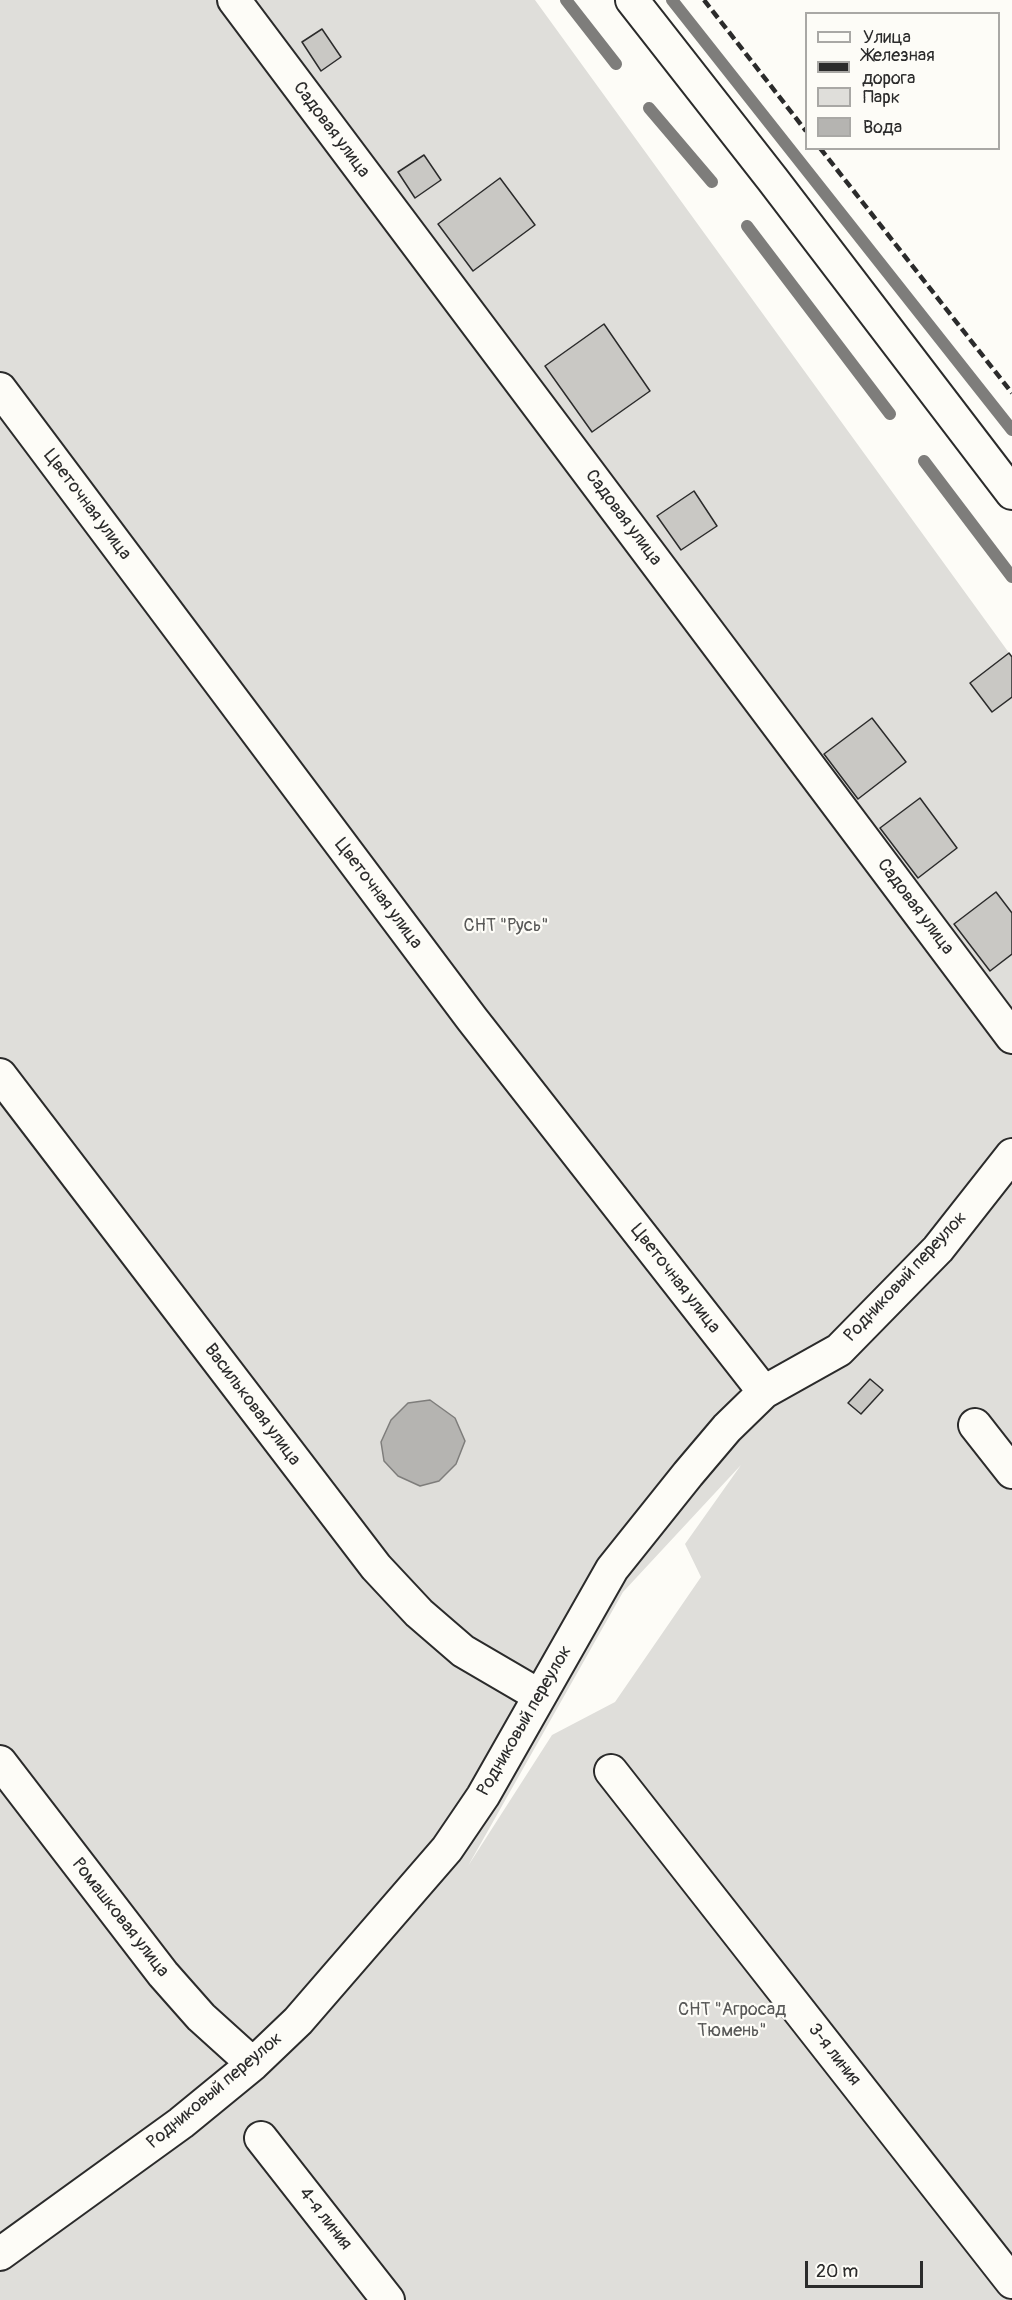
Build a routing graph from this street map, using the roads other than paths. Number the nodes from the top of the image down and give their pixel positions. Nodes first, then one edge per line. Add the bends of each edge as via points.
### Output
1 (234, 0) edge
2 (632, 0) edge
3 (0, 389) edge
4 (1012, 493) edge
5 (1012, 1037) edge
6 (0, 1075) edge
7 (1012, 1155) edge
8 (764, 1392) junction
9 (975, 1425) dead end
10 (1012, 1472) edge
11 (540, 1695) junction
12 (0, 1762) edge
13 (611, 1771) dead end
14 (253, 2064) junction
15 (261, 2138) dead end
16 (0, 2254) edge
17 (1012, 2282) edge
18 (388, 2300) edge

1 - 5 street, Садовая улица
2 - 4 street
3 - 8 street, Цветочная улица via 471,1019
6 - 11 street, Васильковая улица via 376,1567 419,1614 463,1651
7 - 8 street, Родниковый переулок via 938,1249 839,1350
8 - 11 street, Родниковый переулок via 727,1428 612,1569
9 - 10 street
11 - 14 street, Родниковый переулок via 483,1796 447,1849 298,2021
12 - 14 street, Ромашковая улица via 162,1974 201,2017
13 - 17 street, 3-я линия
14 - 16 street, Родниковый переулок via 181,2123
15 - 18 street, 4-я линия

